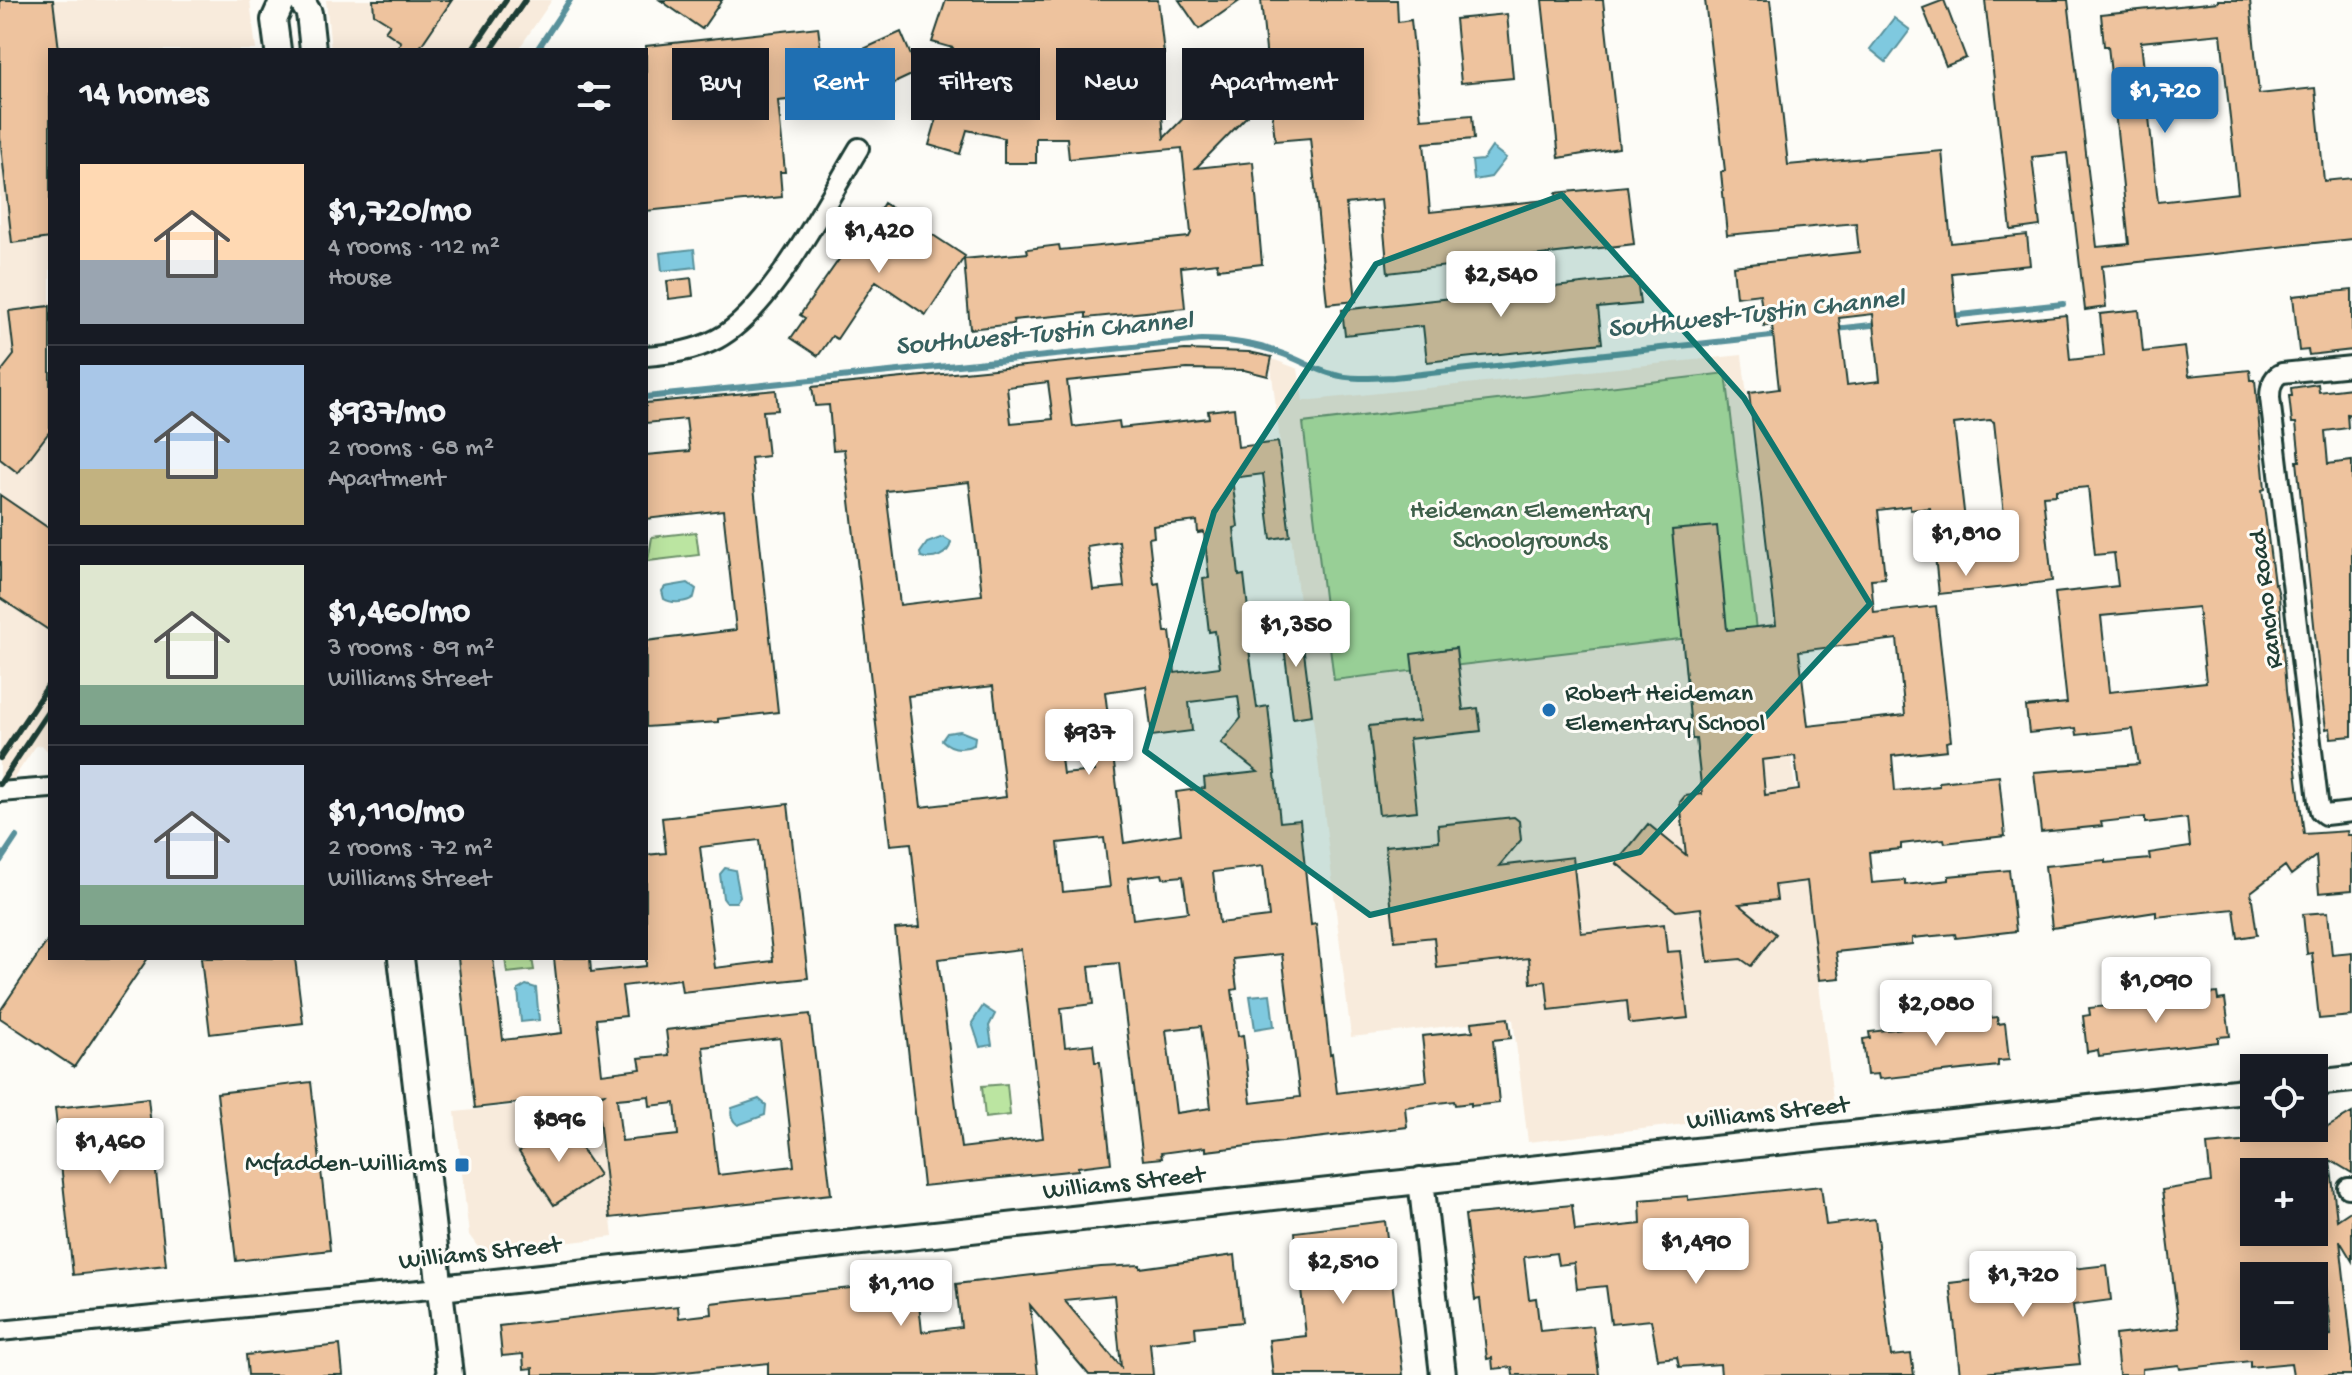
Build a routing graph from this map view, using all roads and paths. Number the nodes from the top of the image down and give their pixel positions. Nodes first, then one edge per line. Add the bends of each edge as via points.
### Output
1 (283, 0) edge
2 (301, 0) edge
3 (278, 48) edge
4 (313, 48) edge
5 (859, 148) dead end
6 (648, 356) edge
7 (2352, 366) edge
8 (48, 788) edge
9 (0, 792) edge
10 (2352, 812) edge
11 (401, 960) edge
12 (2352, 1079) edge
13 (2328, 1082) edge
14 (2240, 1092) edge
15 (1421, 1180) junction
16 (440, 1288) junction
17 (0, 1331) edge
18 (450, 1375) edge
19 (1443, 1375) edge

1 - 3 street via 274,20
2 - 4 street via 309,13
5 - 6 street via 801,245 745,319 694,348
7 - 10 street, Rancho Road via 2276,375 2270,398 2320,811
8 - 9 street
11 - 16 street
12 - 13 street
14 - 15 street, Williams Street
15 - 16 street, Williams Street
15 - 19 street
16 - 17 street, Williams Street
16 - 18 street

